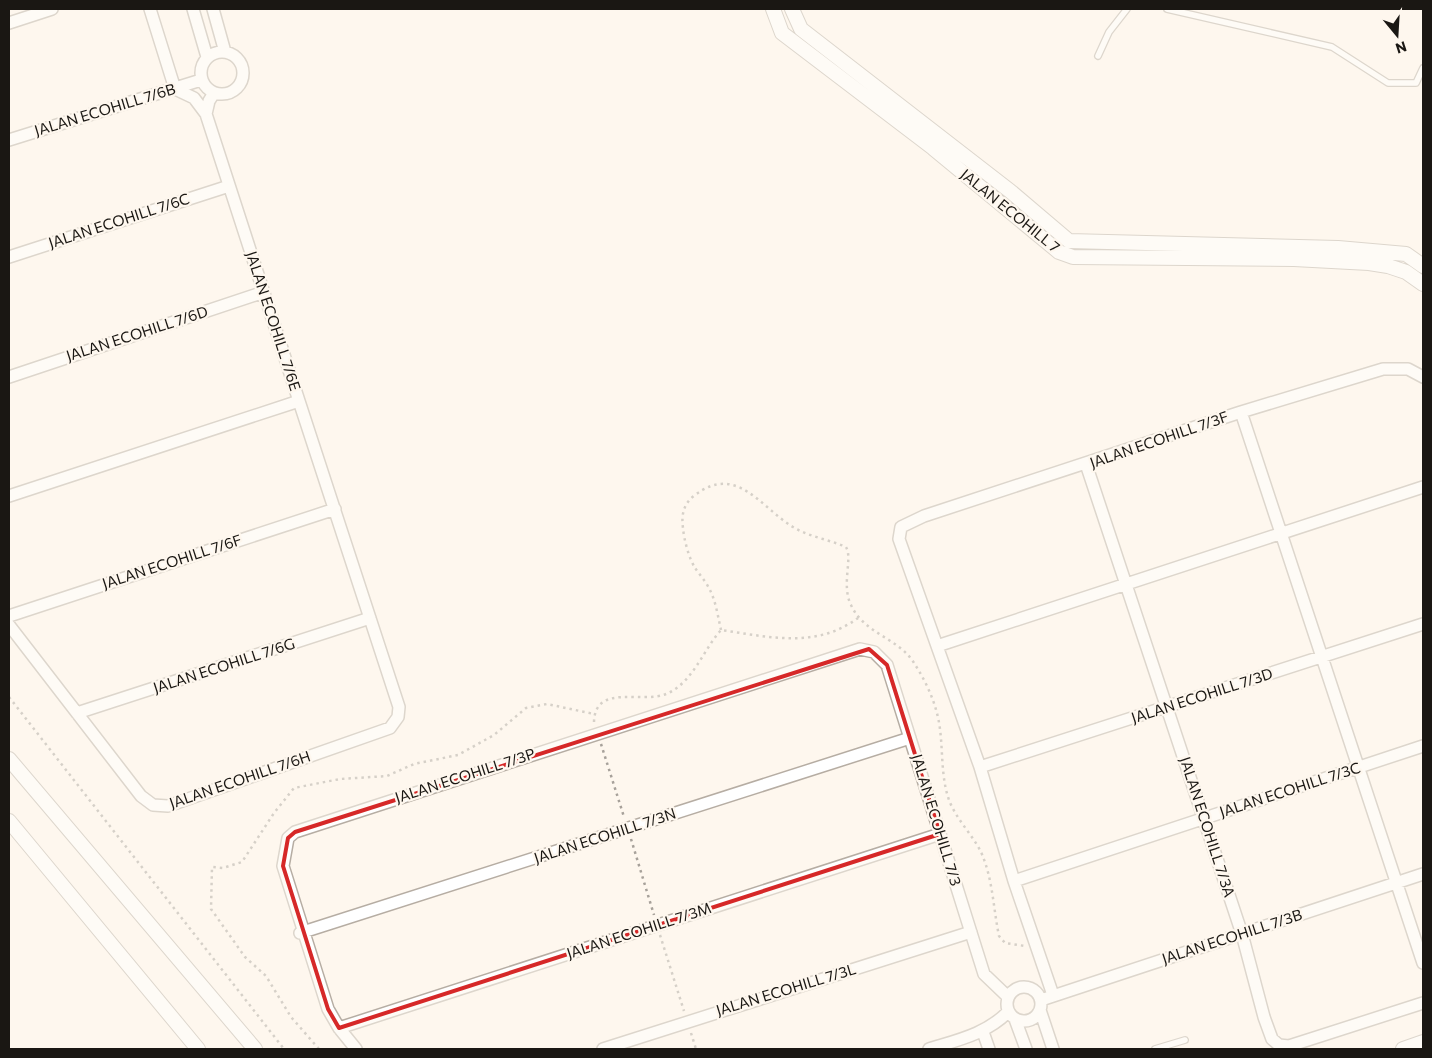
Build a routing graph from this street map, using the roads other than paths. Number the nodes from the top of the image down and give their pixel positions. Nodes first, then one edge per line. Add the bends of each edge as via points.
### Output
1 (52, 9) edge
2 (150, 9) edge
3 (193, 9) edge
4 (212, 9) edge
5 (773, 9) edge
6 (792, 9) edge
7 (1127, 9) edge
8 (1167, 9) edge
9 (9, 22) edge
10 (225, 52) junction
11 (1098, 56) dead end
12 (207, 57) junction
13 (1423, 68) edge
14 (202, 80) junction
15 (175, 89) junction
16 (214, 93) junction
17 (206, 114) junction
18 (9, 140) edge
19 (229, 186) junction
20 (9, 257) edge
21 (1423, 266) edge
22 (1423, 284) edge
23 (264, 292) junction
24 (9, 377) edge
25 (1423, 377) edge
26 (299, 401) junction
27 (1240, 412) junction
28 (1086, 464) junction
29 (1423, 488) edge
30 (9, 496) edge
31 (335, 509) junction
32 (1281, 535) junction
33 (1126, 585) junction
34 (9, 616) edge
35 (370, 618) junction
36 (1423, 624) edge
37 (9, 625) edge
38 (937, 646) junction
39 (860, 649) joint
40 (1322, 657) junction
41 (1166, 707) junction
42 (77, 713) junction
43 (910, 738) junction
44 (1423, 746) edge
45 (9, 759) edge
46 (980, 767) junction
47 (1359, 768) junction
48 (1204, 819) junction
49 (9, 821) edge
50 (940, 834) junction
51 (1423, 874) edge
52 (1014, 881) junction
53 (1398, 883) junction
54 (302, 932) junction
55 (971, 932) junction
56 (1242, 934) junction
57 (1423, 963) edge
58 (1053, 995) junction
59 (1008, 997) junction
60 (1423, 1003) edge
61 (1040, 1005) junction
62 (1012, 1015) junction
63 (339, 1028) junction
64 (983, 1032) junction
65 (1185, 1040) dead end
66 (1423, 1042) edge
67 (198, 1049) edge
68 (254, 1049) edge
69 (356, 1049) edge
70 (603, 1049) edge
71 (929, 1049) edge
72 (989, 1049) edge
73 (1026, 1049) edge
74 (1053, 1049) edge
75 (1155, 1049) edge
76 (1403, 1049) edge

1 - 9 street
2 - 15 street
3 - 12 street
4 - 10 street
5 - 22 street, JALAN ECOHILL 7 via 782,33 933,148 1059,252 1073,257 1369,263 1406,272
6 - 21 street via 801,29 1010,191 1069,241 1338,248 1406,254
7 - 11 lane via 1109,32
8 - 13 lane via 1332,47 1388,83 1416,83
10 - 12 street
10 - 16 street via 237,58 243,77 231,93
12 - 14 street via 200,69
14 - 15 street, JALAN ECOHILL 7/6B
14 - 16 street
15 - 17 street via 194,98
15 - 18 street, JALAN ECOHILL 7/6B
16 - 17 street
17 - 19 street, JALAN ECOHILL 7/6E
19 - 20 street, JALAN ECOHILL 7/6C
19 - 23 street, JALAN ECOHILL 7/6E
23 - 24 street, JALAN ECOHILL 7/6D
23 - 26 street, JALAN ECOHILL 7/6E
25 - 27 street, JALAN ECOHILL 7/3F via 1408,369 1383,369
26 - 30 street, JALAN ECOHILL 7/6E
26 - 31 street
27 - 28 street, JALAN ECOHILL 7/3F
27 - 32 street
28 - 33 street, JALAN ECOHILL 7/3A
28 - 38 street, JALAN ECOHILL 7/3F via 924,516 901,527 899,539
29 - 32 street
31 - 34 street, JALAN ECOHILL 7/6F
31 - 35 street
32 - 33 street
32 - 40 street
33 - 38 street
33 - 41 street, JALAN ECOHILL 7/3A
35 - 42 street, JALAN ECOHILL 7/6G
35 - 42 street, JALAN ECOHILL 7/6H via 399,706 398,717 390,728 168,806 153,805 141,796
36 - 40 street, JALAN ECOHILL 7/3D
37 - 42 street, JALAN ECOHILL 7/6H
38 - 46 street
39 - 43 street, JALAN ECOHILL 7/3 via 869,649 888,665
39 - 54 street, JALAN ECOHILL 7/3P via 295,832 288,838 283,866
40 - 41 street, JALAN ECOHILL 7/3D
40 - 47 street
41 - 46 street, JALAN ECOHILL 7/3D
41 - 48 street, JALAN ECOHILL 7/3A
43 - 50 street, JALAN ECOHILL 7/3
43 - 54 street, JALAN ECOHILL 7/3N
44 - 47 street, JALAN ECOHILL 7/3C
45 - 68 street
46 - 52 street
47 - 48 street, JALAN ECOHILL 7/3C
47 - 53 street
48 - 52 street, JALAN ECOHILL 7/3C
48 - 56 street, JALAN ECOHILL 7/3A
49 - 67 street
50 - 55 street, JALAN ECOHILL 7/3
50 - 63 street, JALAN ECOHILL 7/3M
51 - 53 street, JALAN ECOHILL 7/3B
52 - 58 street
53 - 56 street, JALAN ECOHILL 7/3B
53 - 57 street
54 - 63 street, JALAN ECOHILL 7/3P via 328,1009
55 - 59 street, JALAN ECOHILL 7/3 via 984,974
55 - 70 street, JALAN ECOHILL 7/3L
56 - 58 street, JALAN ECOHILL 7/3B
56 - 60 street, JALAN ECOHILL 7/3A via 1264,1017 1272,1039 1279,1045 1289,1046
58 - 61 street, JALAN ECOHILL 7/3B
59 - 61 street via 1015,989 1025,987 1035,991
59 - 62 street
61 - 62 street via 1029,1020
61 - 74 street
62 - 64 street
62 - 73 street
63 - 69 street, JALAN ECOHILL 7/3P
64 - 71 street
64 - 72 street
65 - 75 lane
66 - 76 street

